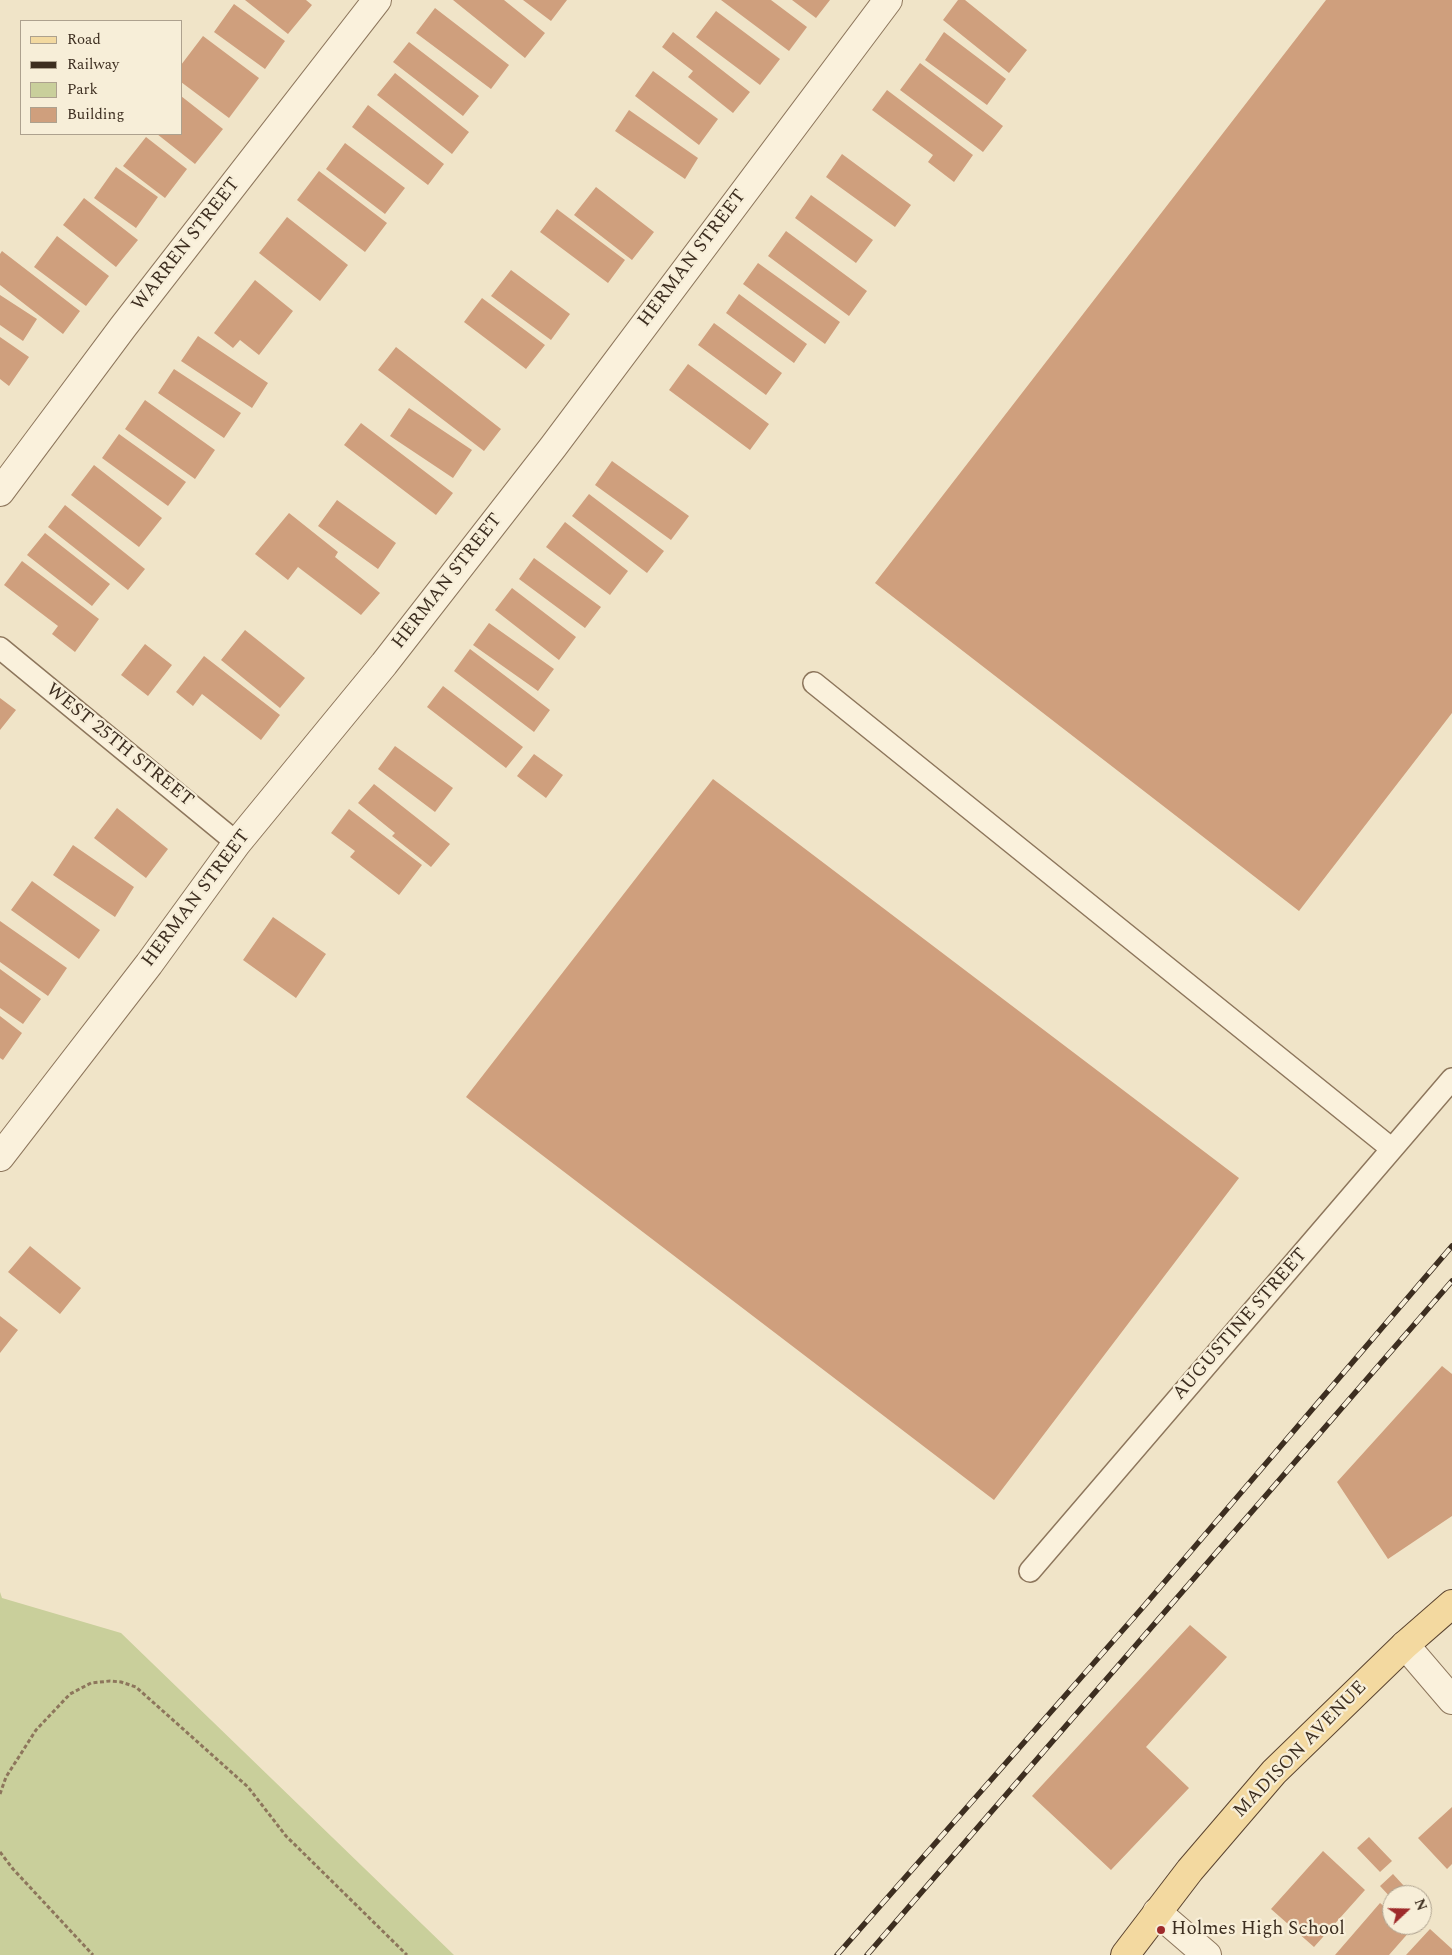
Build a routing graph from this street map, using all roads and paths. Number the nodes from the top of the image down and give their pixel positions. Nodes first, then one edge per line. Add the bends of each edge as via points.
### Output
1 (377, 0) edge
2 (888, 0) edge
3 (0, 492) edge
4 (0, 648) edge
5 (814, 683) dead end
6 (237, 843) junction
7 (1452, 1079) edge
8 (1392, 1149) junction
9 (0, 1157) edge
10 (1030, 1572) dead end
11 (1452, 1604) edge
12 (1405, 1645) junction
13 (1452, 1700) edge
14 (0, 1794) edge
15 (0, 1852) edge
16 (1157, 1912) junction
17 (93, 1955) edge
18 (407, 1955) edge
19 (1125, 1955) edge
20 (1207, 1955) edge

1 - 3 street, WARREN STREET via 122,327
2 - 6 street, HERMAN STREET via 553,447 384,664
4 - 6 lane, WEST 25TH STREET
5 - 8 lane
6 - 9 street, HERMAN STREET
7 - 8 lane, AUGUSTINE STREET
8 - 10 lane, AUGUSTINE STREET
11 - 12 main road, MADISON AVENUE
12 - 13 street
12 - 16 main road, MADISON AVENUE via 1274,1772
14 - 18 path via 6,1777 36,1730 70,1694 90,1683 110,1681 136,1687 248,1787 286,1836
15 - 17 path
16 - 19 main road, MADISON AVENUE
16 - 20 street

